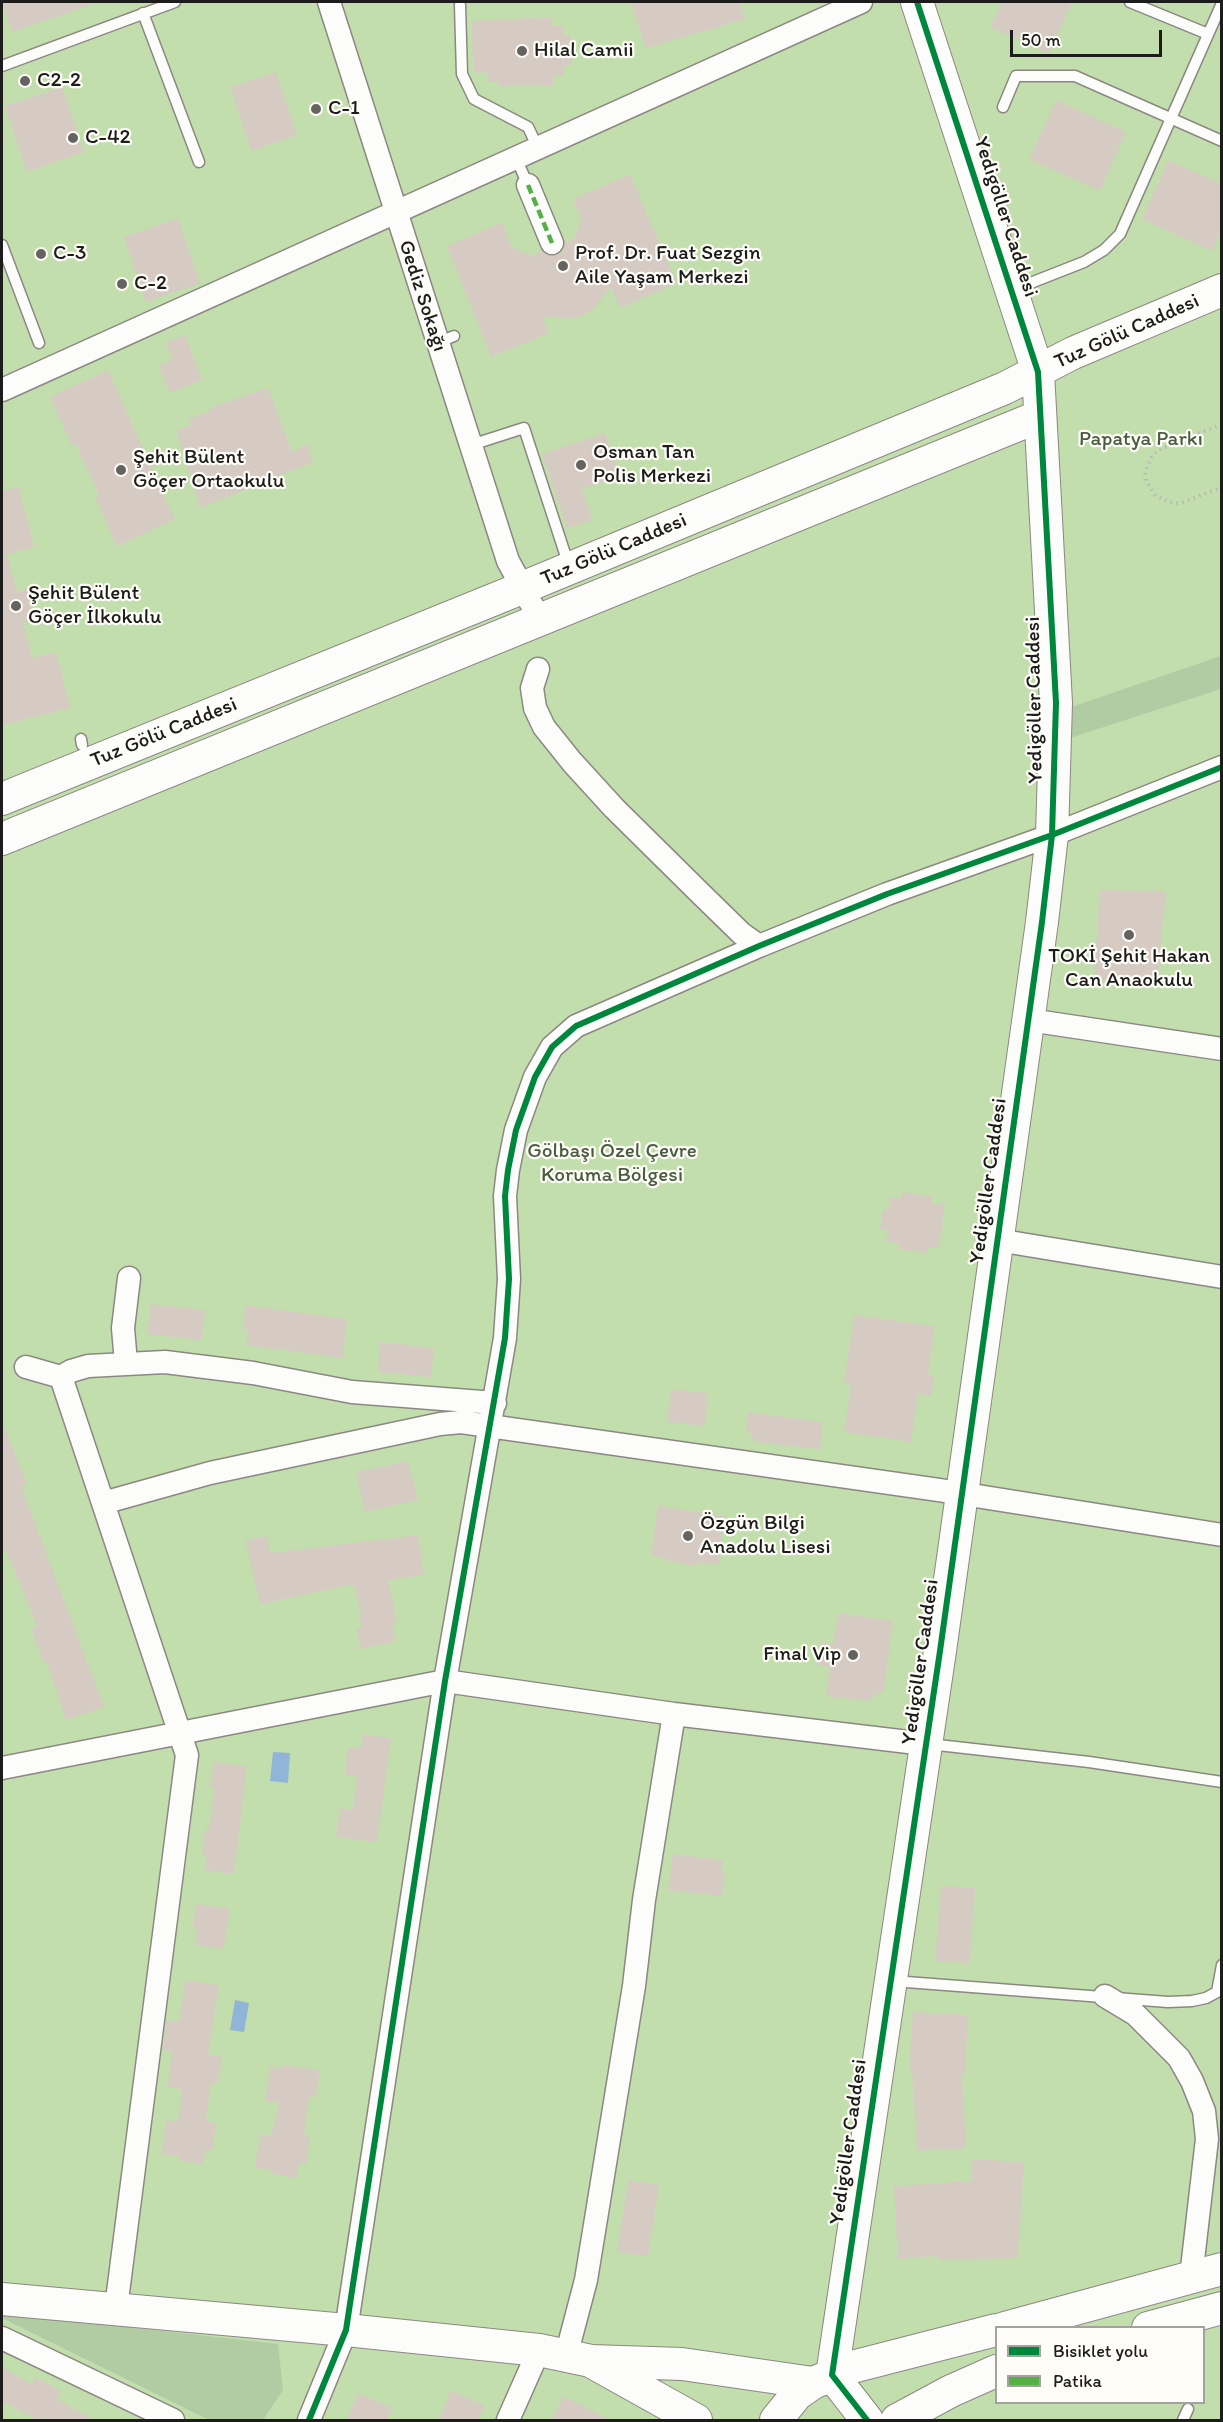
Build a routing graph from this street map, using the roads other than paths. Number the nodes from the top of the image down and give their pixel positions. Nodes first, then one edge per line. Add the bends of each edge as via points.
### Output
1 (328, 2) edge
2 (861, 2) edge
3 (917, 2) edge
4 (1130, 2) edge
5 (168, 3) edge
6 (1221, 3) edge
7 (460, 5) dead end
8 (143, 13) junction
9 (1208, 34) junction
10 (2, 66) edge
11 (1003, 107) dead end
12 (1170, 120) junction
13 (1221, 141) edge
14 (538, 148) junction
15 (516, 158) junction
16 (199, 162) dead end
17 (528, 185) joint
18 (395, 212) junction
19 (552, 243) dead end
20 (2, 245) edge
21 (1221, 291) edge
22 (1013, 295) junction
23 (39, 343) dead end
24 (1038, 372) junction
25 (2, 390) edge
26 (1040, 416) junction
27 (471, 445) junction
28 (569, 568) junction
29 (522, 588) junction
30 (540, 618) junction
31 (538, 669) dead end
32 (1221, 767) edge
33 (2, 799) edge
34 (1052, 836) junction
35 (2, 839) edge
36 (759, 946) junction
37 (1029, 1020) junction
38 (1221, 1049) edge
39 (997, 1240) junction
40 (1221, 1276) edge
41 (129, 1278) dead end
42 (126, 1364) junction
43 (26, 1367) dead end
44 (61, 1377) junction
45 (495, 1403) junction
46 (491, 1426) junction
47 (962, 1493) junction
48 (103, 1503) junction
49 (1221, 1535) edge
50 (445, 1681) junction
51 (674, 1714) junction
52 (180, 1732) junction
53 (925, 1744) junction
54 (2, 1768) edge
55 (1221, 1782) edge
56 (1221, 1965) edge
57 (889, 1981) junction
58 (1104, 1996) junction
59 (1221, 2270) edge
60 (1191, 2277) junction
61 (2, 2299) edge
62 (116, 2308) junction
63 (1221, 2308) edge
64 (1012, 2326) edge
65 (1155, 2326) edge
66 (346, 2330) junction
67 (995, 2330) edge
68 (2, 2337) edge
69 (566, 2356) junction
70 (995, 2371) edge
71 (823, 2379) junction
72 (1188, 2409) dead end
73 (903, 2416) edge
74 (173, 2421) edge
75 (309, 2421) edge
76 (507, 2421) edge
77 (696, 2421) edge
78 (776, 2421) edge
79 (867, 2421) edge
80 (1183, 2421) edge

1 - 18 street, Gediz Sokağı
2 - 14 street
3 - 22 street, Yedigöller Caddesi
4 - 9 lane
5 - 8 lane
6 - 9 lane
7 - 14 lane via 462,74 474,99 528,127
8 - 10 lane
8 - 16 lane
9 - 12 lane
11 - 12 lane via 1016,76 1075,76
12 - 13 lane
12 - 22 lane via 1114,243 1084,262 1033,282
14 - 15 street
15 - 17 lane
15 - 18 street via 470,186
17 - 19 street
18 - 25 street
18 - 27 street, Gediz Sokağı via 445,340
20 - 23 lane
21 - 24 street, Tuz Gölü Caddesi via 1073,353
22 - 24 street, Yedigöller Caddesi
24 - 26 street, Yedigöller Caddesi
24 - 28 street, Tuz Gölü Caddesi
26 - 30 street, Tuz Gölü Caddesi
26 - 34 street, Yedigöller Caddesi via 1056,704
27 - 28 lane via 524,428
27 - 29 street, Gediz Sokağı via 508,561
28 - 29 street, Tuz Gölü Caddesi
29 - 30 street, Gediz Sokağı
29 - 33 street, Tuz Gölü Caddesi
30 - 35 street, Tuz Gölü Caddesi
31 - 36 street via 532,688 535,708 544,727 614,808 742,934
32 - 34 street
34 - 36 street via 898,890
34 - 37 street, Yedigöller Caddesi
36 - 45 street via 576,1026 552,1047 525,1099 508,1170 505,1196 509,1279
37 - 38 street
37 - 39 street, Yedigöller Caddesi
39 - 40 street
39 - 47 street, Yedigöller Caddesi
41 - 42 street via 123,1328
42 - 44 street via 88,1366
42 - 45 street via 165,1362 253,1373 352,1392
43 - 44 street
44 - 48 street
45 - 46 street
46 - 47 street
46 - 48 street via 440,1424 210,1473
46 - 50 street
47 - 49 street
47 - 53 street, Yedigöller Caddesi
48 - 52 street
50 - 51 street
50 - 52 street
50 - 66 street
51 - 53 street
51 - 69 street via 586,2280
52 - 54 street
52 - 62 street via 187,1755
53 - 55 lane via 1089,1762
53 - 57 street, Yedigöller Caddesi
56 - 58 lane via 1217,1992 1206,1998 1168,2002
57 - 58 lane
57 - 71 street, Yedigöller Caddesi
58 - 60 street via 1135,2014 1179,2058 1204,2111 1207,2139
59 - 60 street
60 - 64 street
61 - 62 street
62 - 66 street
63 - 65 street
66 - 69 street
66 - 75 street
67 - 71 street via 852,2367
68 - 74 street
69 - 71 street
69 - 76 street
69 - 77 street
70 - 73 street
71 - 78 street via 797,2394
71 - 79 street
72 - 80 lane

